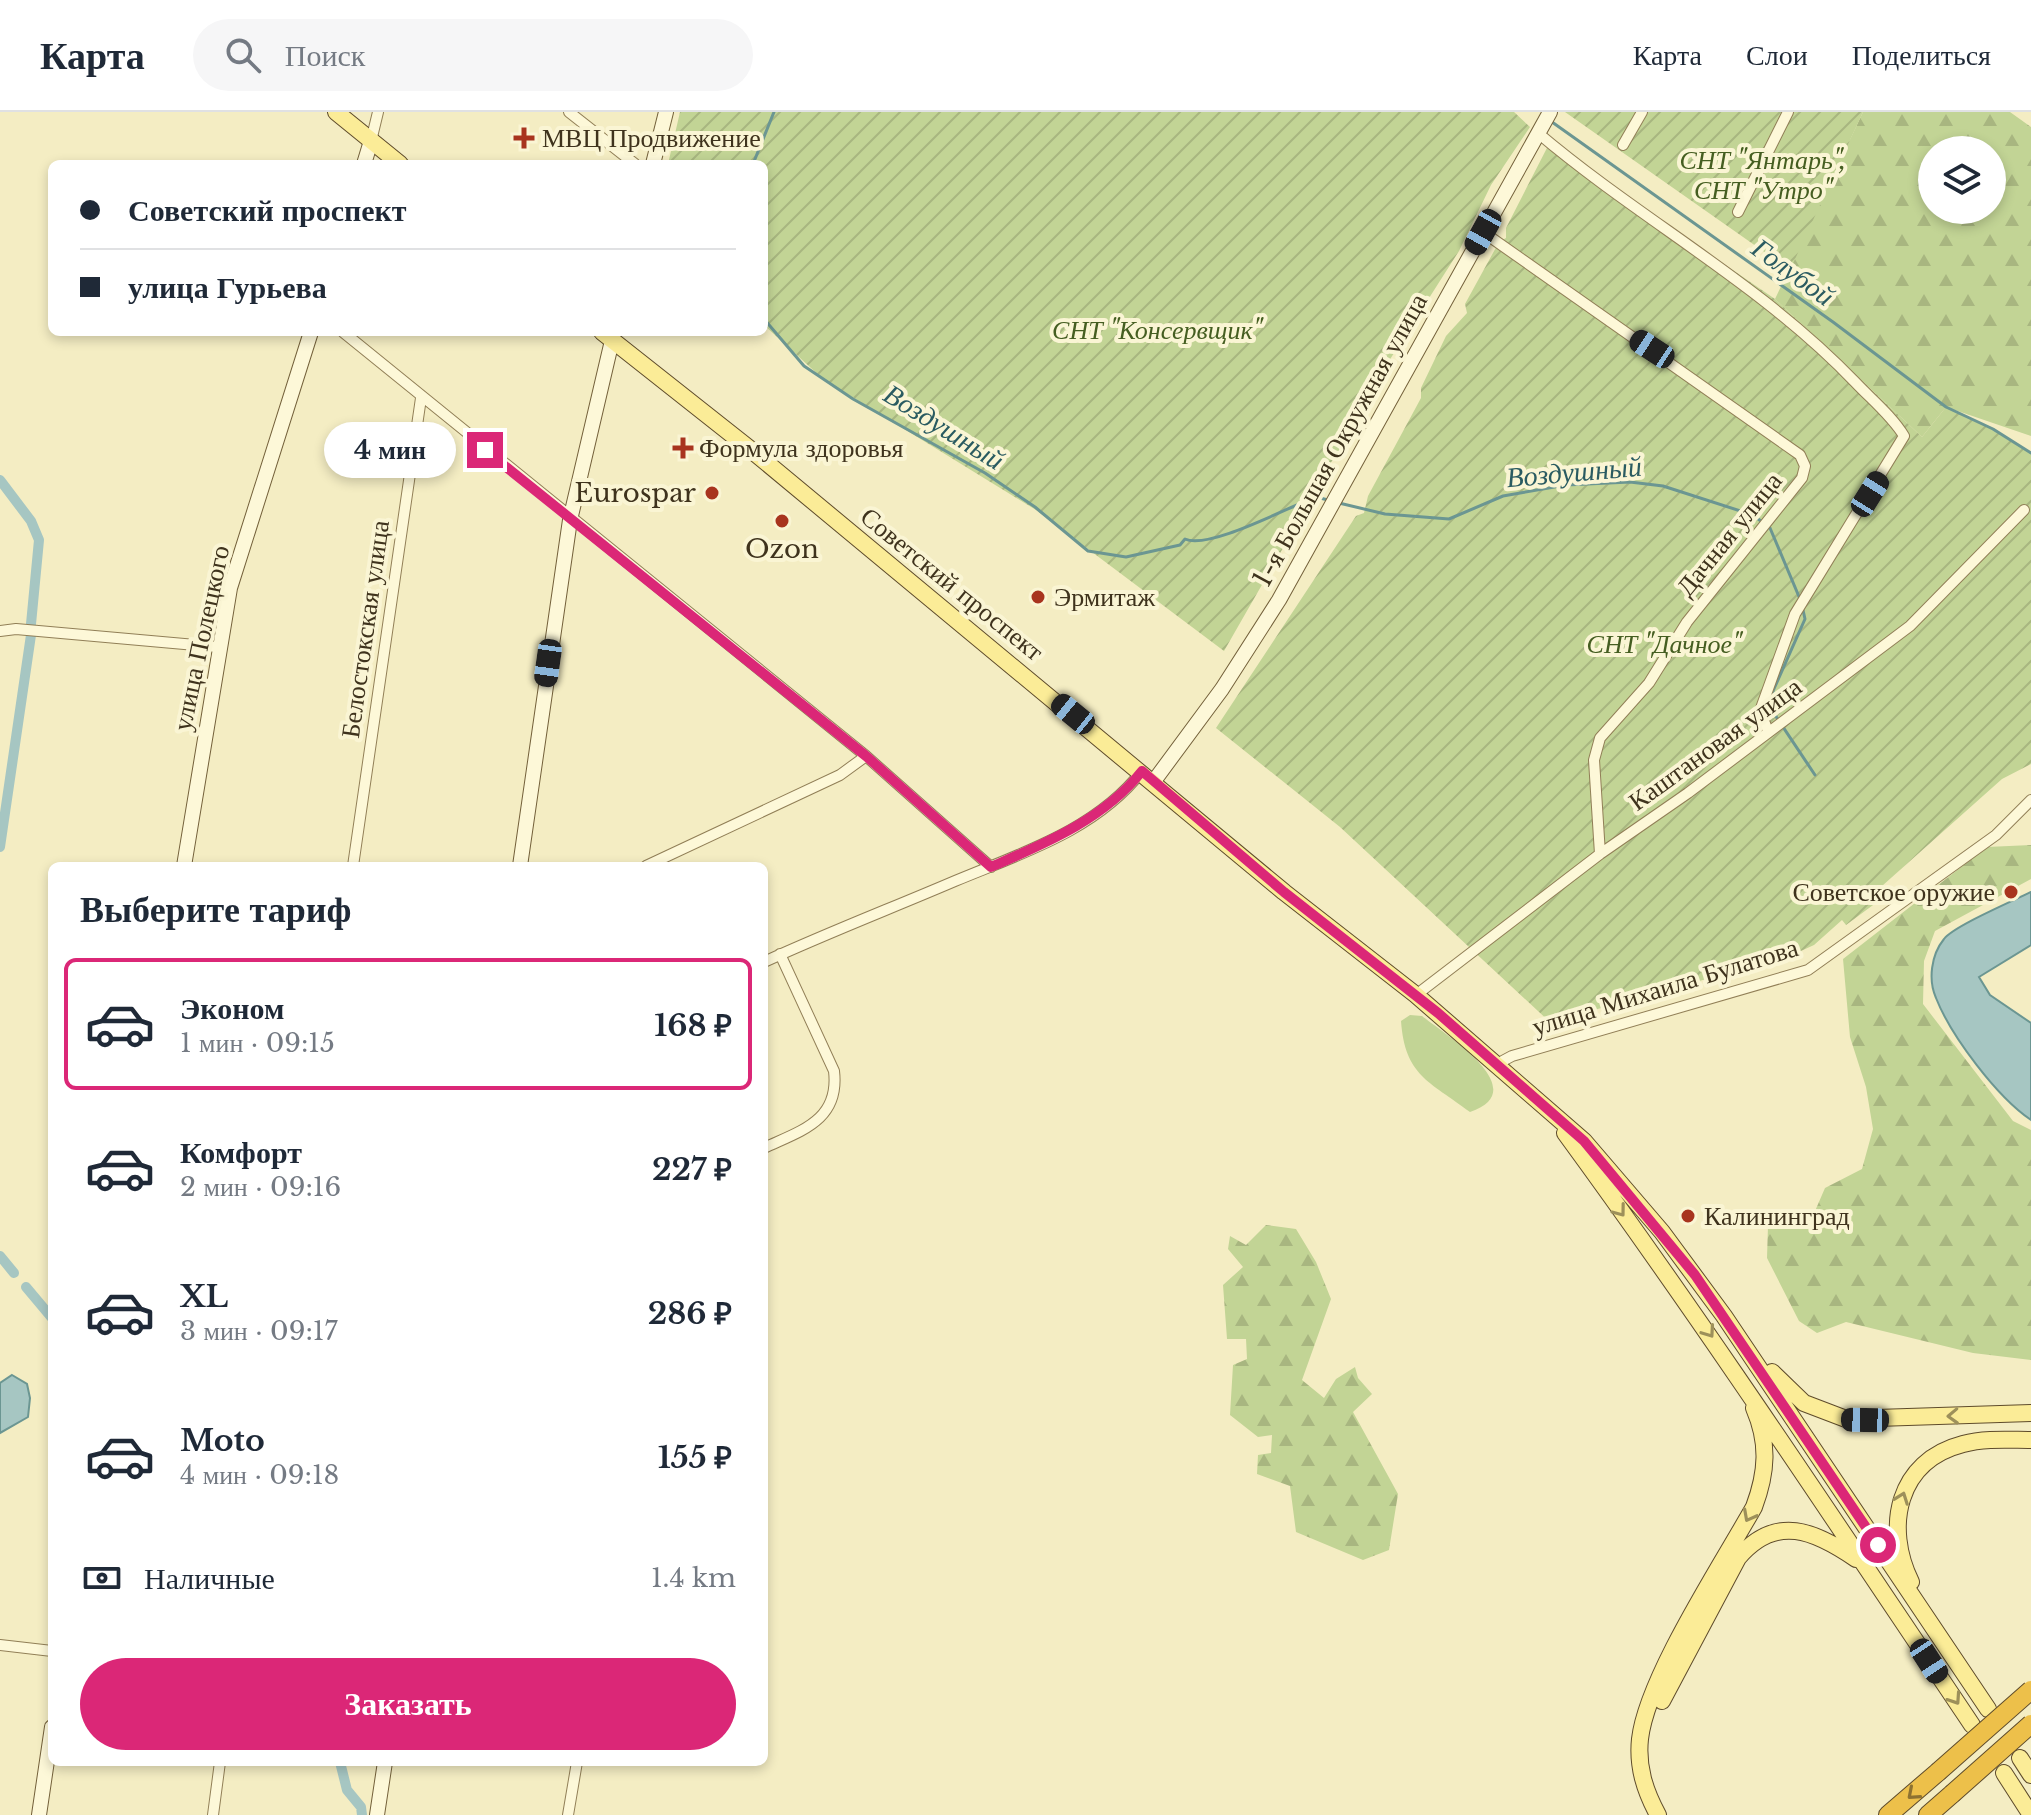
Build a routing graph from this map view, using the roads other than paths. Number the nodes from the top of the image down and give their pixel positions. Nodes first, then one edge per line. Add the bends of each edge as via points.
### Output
1 (336, 112) edge
2 (378, 112) edge
3 (569, 112) edge
4 (666, 112) edge
5 (1550, 112) edge
6 (1642, 112) edge
7 (1788, 112) edge
8 (1540, 130) junction
9 (371, 141) junction
10 (1623, 145) dead end
11 (365, 160) edge
12 (395, 160) edge
13 (630, 160) edge
14 (654, 160) edge
15 (1738, 212) dead end
16 (1483, 232) junction
17 (310, 336) edge
18 (348, 336) edge
19 (609, 336) edge
20 (610, 336) edge
21 (421, 398) junction
22 (2024, 510) dead end
23 (570, 520) junction
24 (0, 631) edge
25 (218, 647) junction
26 (1768, 731) junction
27 (866, 756) junction
28 (1148, 776) junction
29 (2031, 800) edge
30 (1600, 854) junction
31 (185, 862) edge
32 (354, 862) edge
33 (521, 862) edge
34 (655, 862) edge
35 (991, 867) junction
36 (780, 954) junction
37 (768, 960) edge
38 (1416, 995) junction
39 (1497, 1064) junction
40 (1527, 1090) junction
41 (768, 1146) edge
42 (1724, 1316) junction
43 (1740, 1377) junction
44 (2031, 1413) edge
45 (2031, 1440) edge
46 (1864, 1565) junction
47 (0, 1645) edge
48 (1946, 1647) junction
49 (48, 1651) edge
50 (2031, 1690) edge
51 (1988, 1709) dead end
52 (2031, 1724) edge
53 (1972, 1725) dead end
54 (48, 1754) edge
55 (2020, 1758) dead end
56 (219, 1766) edge
57 (384, 1766) edge
58 (576, 1766) edge
59 (2004, 1773) dead end
60 (2031, 1775) edge
61 (39, 1815) edge
62 (213, 1815) edge
63 (377, 1815) edge
64 (568, 1815) edge
65 (1658, 1815) edge
66 (1668, 1815) edge
67 (1888, 1815) edge
68 (1928, 1815) edge
69 (2031, 1815) edge

1 - 9 main road
2 - 9 street
3 - 13 street
4 - 14 street
5 - 8 street, 1-я Большая Окружная улица
6 - 10 street
7 - 15 street
8 - 16 street, 1-я Большая Окружная улица
8 - 26 street via 1586,173 1783,313 1904,436 1795,614 1760,711
9 - 11 street
9 - 12 main road
16 - 28 street, 1-я Большая Окружная улица via 1286,588 1222,689
16 - 30 street, Дачная улица via 1800,455 1805,466 1779,511 1747,543 1649,683 1600,738 1594,760
17 - 25 street, улица Полецкого via 230,588
18 - 21 street
19 - 23 street
20 - 28 main road, Советский проспект
21 - 23 street
21 - 32 street, Белостокская улица
22 - 26 street, Каштановая улица via 1910,626
23 - 27 street
23 - 33 street
24 - 25 street
25 - 31 street, улица Полецкого
26 - 30 street, Каштановая улица
27 - 34 street via 840,775
27 - 35 street
28 - 35 street via 1085,823
28 - 38 main road, Советский проспект
29 - 39 street, улица Михаила Булатова via 1996,835 1808,970
30 - 38 street, Каштановая улица
35 - 36 street
36 - 37 street
36 - 41 street via 835,1083 816,1123
38 - 39 main road, Советский проспект
39 - 40 main road, Советский проспект
40 - 42 main road, Советский проспект via 1584,1141 1640,1205
40 -> 43 main road, Советский проспект via 1560,1127
44 -> 42 main road via 1865,1420 1831,1416 1784,1386
42 - 48 main road, Советский проспект
43 - 46 main road, Советский проспект
43 -> 65 main road via 1765,1441 1763,1482 1645,1717 1640,1767
48 -> 45 main road via 1902,1559 1897,1521 1903,1490 1915,1473 1946,1450 1983,1441
46 -> 53 main road, Советский проспект
46 - 66 main road via 1830,1541 1792,1530 1762,1537 1738,1558 1659,1706 1648,1737 1649,1767
47 - 49 street
48 - 51 main road, Советский проспект
50 -> 67 highway, bridge
52 - 68 highway, bridge
54 - 61 street
55 - 60 main road
56 - 62 street
57 - 63 street
58 - 64 street
59 - 69 main road

